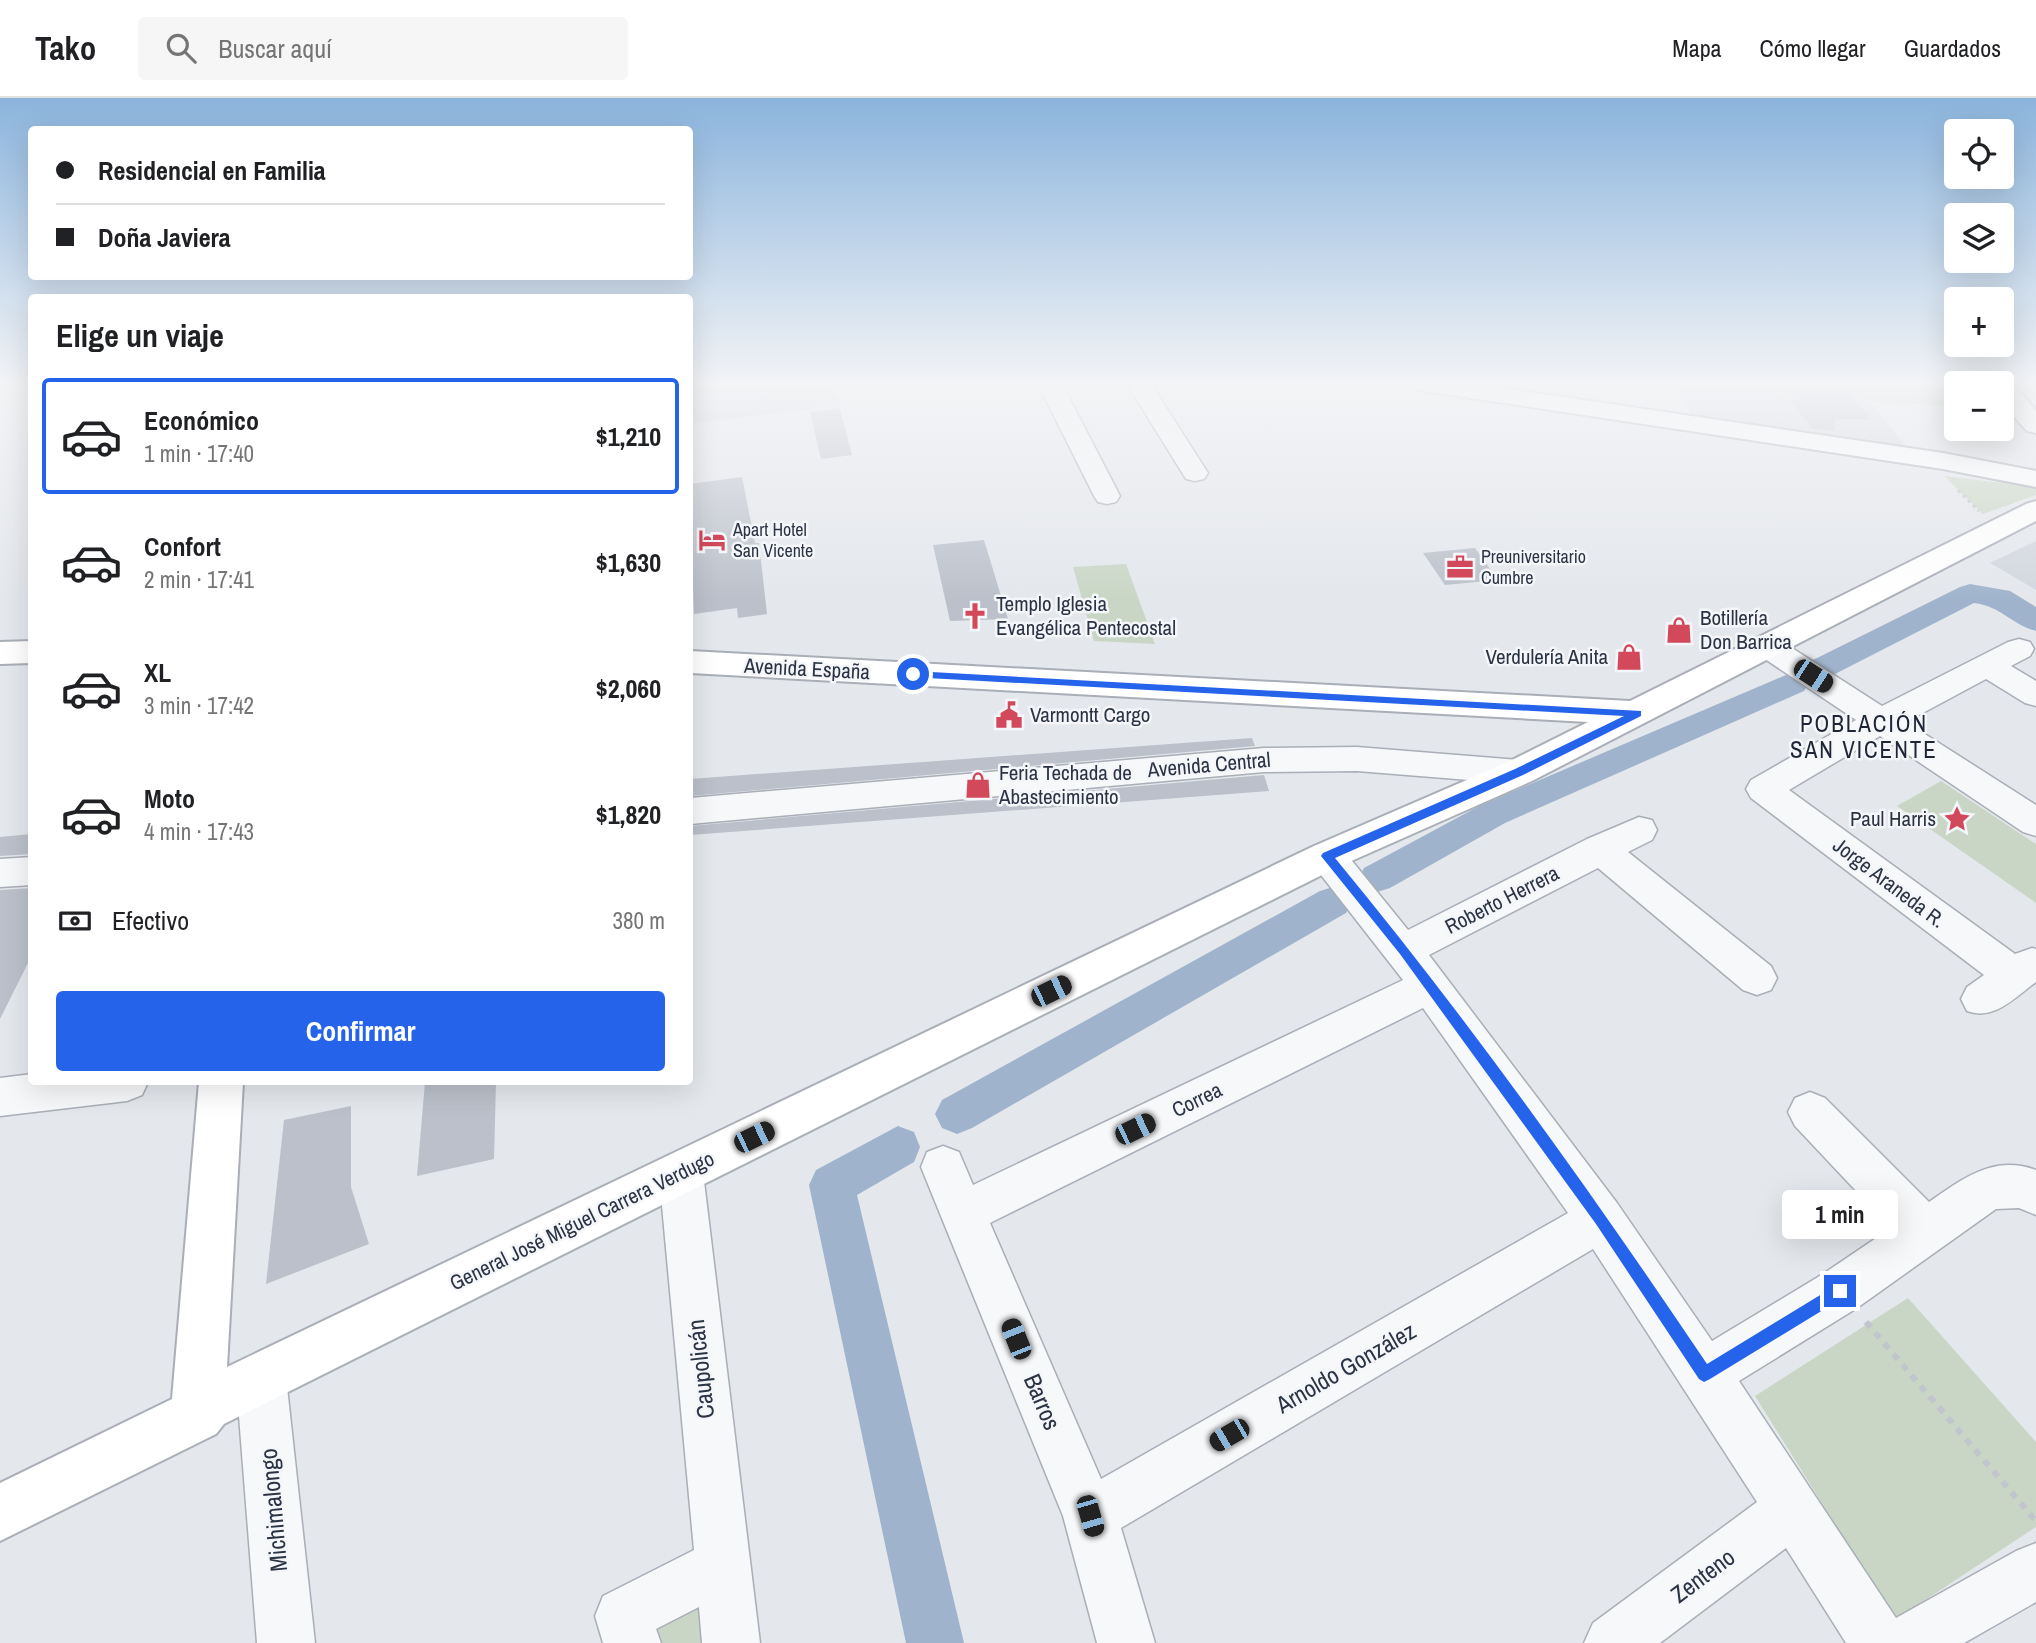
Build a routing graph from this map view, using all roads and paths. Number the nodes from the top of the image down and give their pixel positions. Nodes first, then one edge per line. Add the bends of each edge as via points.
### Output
1 (1087, 456) edge
2 (1184, 456) edge
3 (1910, 456) edge
4 (1943, 461) junction
5 (1195, 473) dead end
6 (2036, 479) edge
7 (1107, 496) dead end
8 (2036, 510) edge
9 (1997, 529) junction
10 (1768, 646) junction
11 (2019, 649) dead end
12 (28, 652) edge
13 (0, 653) edge
14 (693, 662) edge
15 (1988, 666) junction
16 (2036, 695) edge
17 (1638, 714) junction
18 (1881, 721) junction
19 (1519, 772) junction
20 (693, 811) edge
21 (2036, 822) edge
22 (1639, 830) dead end
23 (1600, 849) junction
24 (1327, 856) junction
25 (28, 871) edge
26 (0, 873) edge
27 (1417, 968) junction
28 (2026, 969) edge
29 (1757, 978) dead end
30 (1981, 999) dead end
31 (102, 1085) edge
32 (221, 1085) edge
33 (0, 1097) edge
34 (1810, 1112) dead end
35 (943, 1167) dead end
36 (681, 1173) junction
37 (2036, 1192) edge
38 (963, 1213) junction
39 (1601, 1219) junction
40 (1926, 1231) junction
41 (1840, 1291) junction
42 (1704, 1374) junction
43 (261, 1378) junction
44 (197, 1415) junction
45 (1793, 1508) junction
46 (0, 1513) edge
47 (1090, 1516) junction
48 (2036, 1521) edge
49 (721, 1566) junction
50 (2036, 1571) edge
51 (286, 1643) edge
52 (632, 1643) edge
53 (731, 1643) edge
54 (1126, 1643) edge
55 (1613, 1643) edge
56 (1879, 1643) edge
57 (1909, 1643) edge

1 - 7 street
2 - 5 street
3 - 4 street
4 - 6 street
4 - 9 path via 1944,476
8 - 9 street, General José Miguel Carrera Verdugo
9 - 10 street, General José Miguel Carrera Verdugo
10 - 17 street, General José Miguel Carrera Verdugo
10 - 18 street
11 - 15 street
12 - 13 street
14 - 17 street, Avenida España
15 - 16 street
15 - 18 street
17 - 19 street, General José Miguel Carrera Verdugo
18 - 21 street
18 - 28 street, Jorge Araneda R. via 1763,789
19 - 20 street, Avenida Central via 1357,759 1264,760
19 - 24 street, General José Miguel Carrera Verdugo
22 - 23 street, Roberto Herrera
23 - 27 street, Roberto Herrera
23 - 29 street
24 - 27 street
24 - 36 street, General José Miguel Carrera Verdugo
25 - 26 street
27 - 38 street, Correa
27 - 39 street
28 - 30 street
31 - 33 street
32 - 44 street
34 - 40 street
35 - 38 street, Barros
36 - 43 street, General José Miguel Carrera Verdugo
36 - 49 street, Caupolicán
37 - 40 street via 2006,1185 1987,1189
38 - 47 street, Barros
39 - 42 street
39 - 47 street, Arnoldo González
40 - 41 street
41 - 42 street
41 - 48 path
42 - 45 street
43 - 44 street, General José Miguel Carrera Verdugo via 205,1405
43 - 51 street, Michimalongo
44 - 46 street, General José Miguel Carrera Verdugo
45 - 55 street, Zenteno
45 - 56 street
47 - 54 street, Barros
49 - 52 street via 624,1616
49 - 53 street, Caupolicán
50 - 57 street

